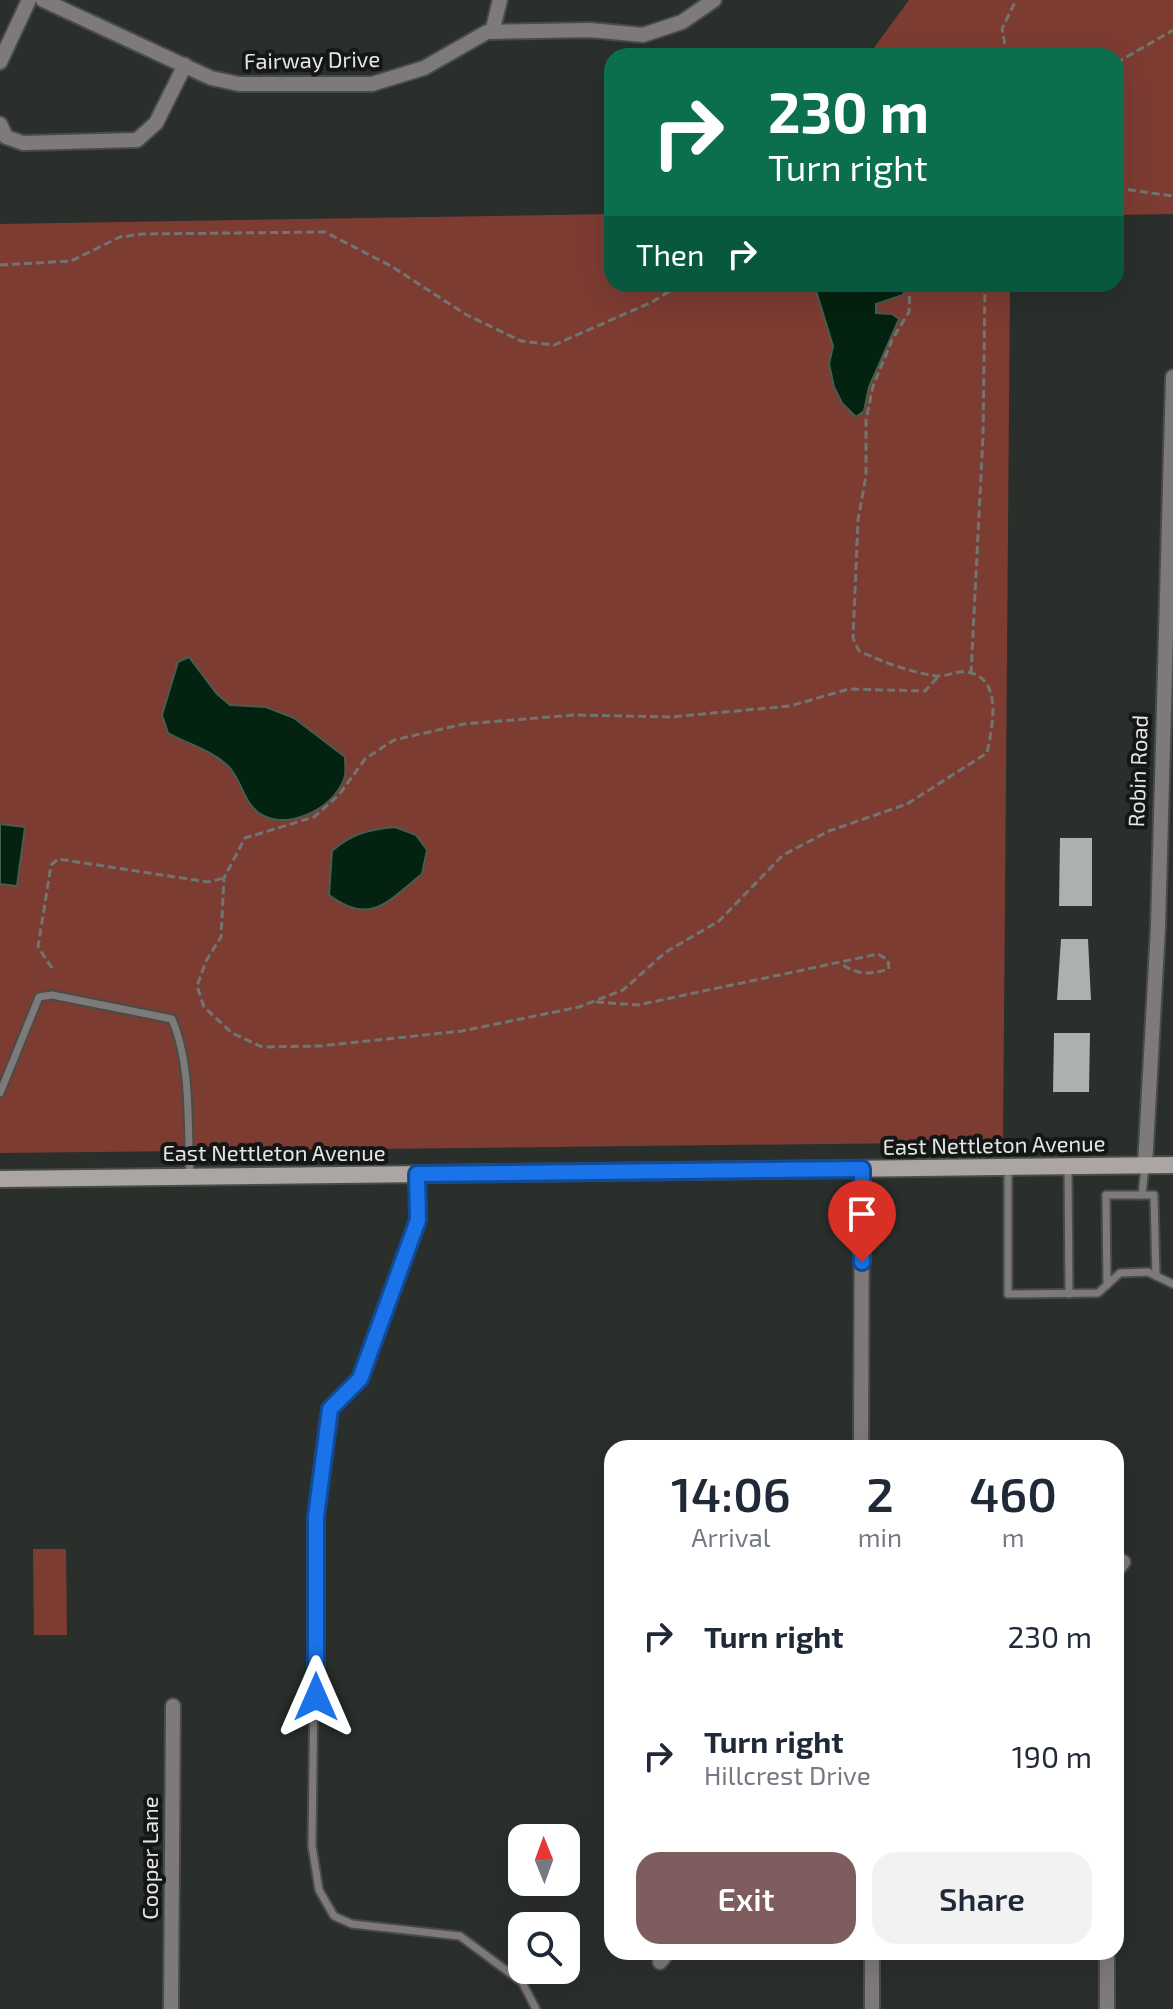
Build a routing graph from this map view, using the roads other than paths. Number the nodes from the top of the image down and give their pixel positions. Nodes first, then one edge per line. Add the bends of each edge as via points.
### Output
1 (29, 0) edge
2 (43, 0) edge
3 (500, 0) edge
4 (714, 0) edge
5 (492, 32) junction
6 (0, 62) edge
7 (185, 65) junction
8 (2, 132) edge
9 (1173, 377) edge
10 (1165, 926) edge
11 (0, 1093) edge
12 (1173, 1165) edge
13 (1068, 1166) junction
14 (1145, 1166) junction
15 (1008, 1167) junction
16 (862, 1169) junction
17 (417, 1174) junction
18 (190, 1176) junction
19 (0, 1179) edge
20 (1142, 1195) junction
21 (1156, 1276) junction
22 (1173, 1284) edge
23 (1107, 1285) junction
24 (1069, 1294) junction
25 (861, 1440) edge
26 (173, 1706) dead end
27 (872, 1960) edge
28 (1107, 1960) edge
29 (171, 2009) edge
30 (536, 2009) edge
31 (872, 2009) edge
32 (1107, 2009) edge

1 - 6 street
2 - 7 street, Fairway Drive
3 - 5 street
4 - 5 street via 682,22 643,35
5 - 7 street, Fairway Drive via 424,68 372,84 239,84
7 - 8 street via 156,133 132,142 23,143
9 - 10 street, Robin Road
10 - 14 street, Robin Road
11 - 18 lane via 39,997 52,995 172,1019 182,1049
12 - 14 main road, East Nettleton Avenue
13 - 14 main road, East Nettleton Avenue
13 - 15 main road, East Nettleton Avenue
13 - 24 lane
14 - 20 lane
15 - 16 main road, East Nettleton Avenue
15 - 24 lane via 1008,1294
16 - 17 main road, East Nettleton Avenue
16 - 25 street
17 - 18 main road, East Nettleton Avenue
17 - 30 lane via 418,1220 360,1379 330,1409 321,1463 312,1846 319,1890 334,1916 352,1924 460,1936 522,1982
18 - 19 main road, East Nettleton Avenue
20 - 21 lane via 1154,1195
20 - 23 lane via 1106,1195
21 - 22 lane
21 - 23 lane via 1120,1273
23 - 24 lane via 1098,1293
26 - 29 street, Cooper Lane
27 - 31 street
28 - 32 street

